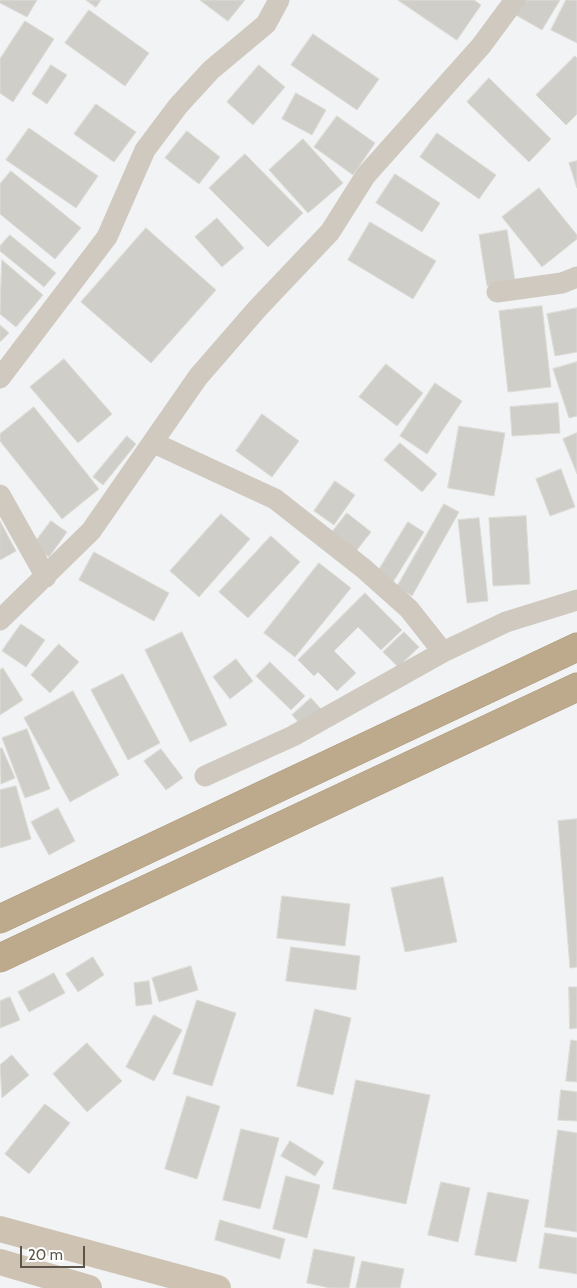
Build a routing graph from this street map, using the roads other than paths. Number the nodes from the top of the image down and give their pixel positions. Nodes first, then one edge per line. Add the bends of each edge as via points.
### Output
1 (279, 0) edge
2 (515, 0) edge
3 (577, 277) edge
4 (497, 292) dead end
5 (0, 378) edge
6 (168, 421) junction
7 (154, 443) junction
8 (197, 463) junction
9 (0, 495) edge
10 (46, 577) junction
11 (577, 600) edge
12 (0, 620) edge
13 (577, 647) edge
14 (442, 652) junction
15 (577, 687) edge
16 (205, 776) dead end
17 (0, 919) edge
18 (0, 958) edge
19 (0, 1229) edge
20 (0, 1262) edge
21 (89, 1288) edge
22 (218, 1288) edge

1 - 5 street via 266,24 212,70 172,113 145,150 106,238
2 - 6 street via 481,46 366,175 330,232 204,370
3 - 4 street via 562,283
6 - 7 street
6 - 8 street
7 - 8 street
7 - 10 street via 91,531
8 - 14 street via 274,499 363,568 409,609
9 - 10 street
10 - 12 street
11 - 14 street via 506,622
13 - 17 highway
14 - 16 street via 293,736
15 - 18 highway
19 - 22 main road
20 - 21 main road

